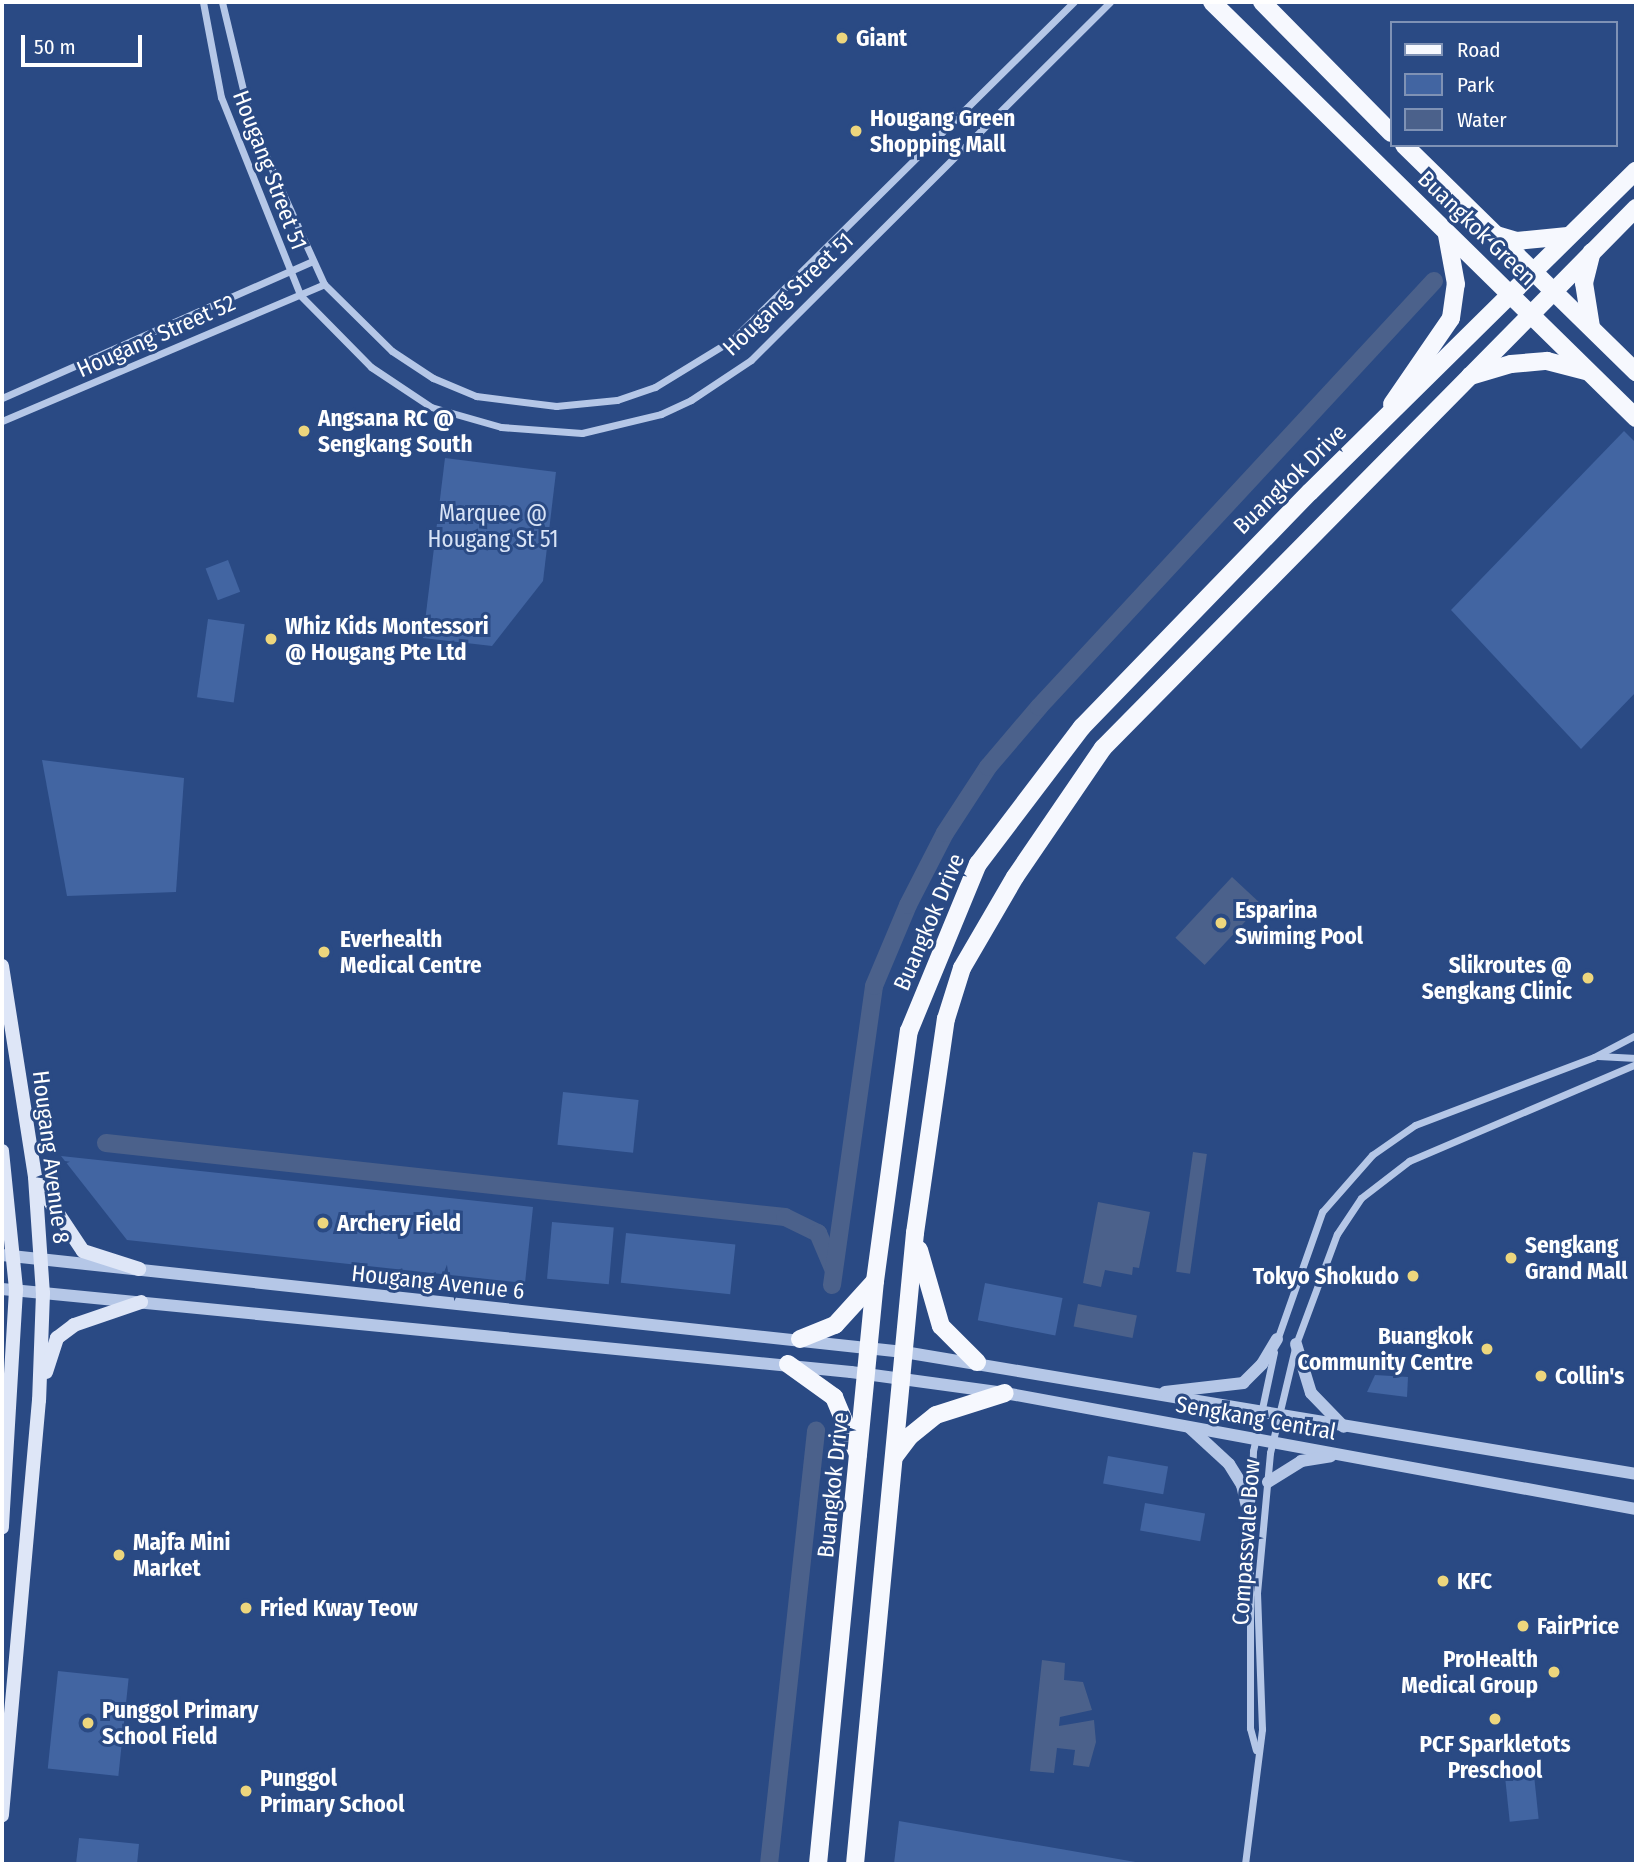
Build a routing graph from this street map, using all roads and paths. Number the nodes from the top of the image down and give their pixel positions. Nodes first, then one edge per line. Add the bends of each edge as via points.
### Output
1 (203, 2) edge
2 (222, 2) edge
3 (1074, 2) edge
4 (1110, 2) edge
5 (1212, 2) edge
6 (1262, 2) edge
7 (1390, 132) edge
8 (1406, 147) edge
9 (1636, 171) edge
10 (1636, 208) edge
11 (1447, 234) junction
12 (1495, 235) junction
13 (1568, 236) junction
14 (1592, 252) junction
15 (312, 261) junction
16 (1532, 271) junction
17 (289, 272) junction
18 (324, 284) junction
19 (1552, 289) junction
20 (1508, 293) junction
21 (300, 295) junction
22 (1529, 312) junction
23 (1591, 328) junction
24 (1636, 372) edge
25 (1592, 373) junction
26 (1470, 376) junction
27 (2, 398) edge
28 (1636, 418) edge
29 (2, 421) edge
30 (1381, 426) junction
31 (2, 966) edge
32 (1636, 1035) edge
33 (1594, 1057) junction
34 (1636, 1058) edge
35 (1636, 1064) edge
36 (2, 1163) edge
37 (35, 1177) junction
38 (915, 1233) junction
39 (8, 1256) edge
40 (41, 1258) junction
41 (139, 1269) junction
42 (875, 1281) junction
43 (9, 1289) edge
44 (43, 1293) junction
45 (141, 1302) junction
46 (2, 1333) edge
47 (800, 1339) junction
48 (1277, 1339) junction
49 (1296, 1344) junction
50 (870, 1348) junction
51 (904, 1352) junction
52 (14, 1358) junction
53 (977, 1362) junction
54 (788, 1364) junction
55 (868, 1374) junction
56 (902, 1379) junction
57 (1005, 1393) junction
58 (1141, 1393) junction
59 (39, 1401) junction
60 (1260, 1413) junction
61 (1278, 1416) junction
62 (1188, 1427) junction
63 (1344, 1427) junction
64 (1255, 1440) junction
65 (1272, 1443) junction
66 (1342, 1454) junction
67 (894, 1457) junction
68 (860, 1460) junction
69 (1636, 1474) edge
70 (1268, 1482) junction
71 (1636, 1508) edge
72 (1250, 1521) junction
73 (2, 1528) edge
74 (1256, 1751) junction
75 (2, 1815) edge
76 (818, 1864) edge
77 (855, 1864) edge
78 (1245, 1864) edge

1 - 17 street, Hougang Street 51 via 221,97
2 - 15 street, Hougang Street 51 via 246,102
3 - 18 street, Hougang Street 51 via 764,310 721,348 655,387 582,405 525,404 475,396 433,378 392,351
4 - 21 street, Hougang Street 51 via 751,360 691,400 660,414 582,433 540,433 458,418 431,407 371,367
5 - 11 main road, Buangkok Green
6 - 7 main road
8 - 12 main road, Buangkok Green
9 - 13 main road, Buangkok Drive
10 - 14 main road
11 - 20 main road, Buangkok Green
11 - 30 main road via 1456,284 1451,318 1396,395
12 - 13 main road via 1517,241
12 - 16 main road, Buangkok Green
13 - 16 main road, Buangkok Drive
14 - 19 main road
14 - 23 main road via 1584,283
15 - 17 street, Hougang Street 52
15 - 18 street, Hougang Street 51
16 - 19 main road, Buangkok Green
16 - 20 main road, Buangkok Drive
17 - 21 street, Hougang Street 51
17 - 27 street, Hougang Street 52
18 - 21 street, Hougang Street 52
19 - 22 main road
19 - 23 main road, Buangkok Green
20 - 22 main road, Buangkok Green
20 - 30 main road, Buangkok Drive
21 - 29 street, Hougang Street 52
22 - 25 main road, Buangkok Green
22 - 26 main road
23 - 24 main road, Buangkok Green
25 - 26 main road via 1547,361 1511,364
25 - 28 main road, Buangkok Green
26 - 38 main road via 1103,748 1014,877 962,968 946,1019
30 - 42 main road, Buangkok Drive via 1310,492 1082,727 978,864 909,1031
31 - 37 main road, Hougang Avenue 8
32 - 33 street, Compassvale Bow
33 - 34 street, Compassvale Bow
33 - 48 street, Compassvale Bow via 1415,1125 1372,1155 1322,1212
35 - 49 street, Compassvale Bow via 1430,1149 1361,1198 1337,1234
36 - 39 main road, Hougang Avenue 8
37 - 40 main road, Hougang Avenue 8
37 - 41 main road via 56,1216 83,1251
38 - 51 main road
38 - 53 main road via 941,1326
39 - 40 street, Hougang Avenue 6
39 - 43 main road, Hougang Avenue 8
40 - 41 street, Hougang Avenue 6
40 - 44 main road, Hougang Avenue 8
41 - 47 street, Hougang Avenue 6 via 658,1328
42 - 47 main road via 835,1325
42 - 50 main road, Buangkok Drive
43 - 44 street
43 - 52 main road, Hougang Avenue 8
44 - 45 street
44 - 59 main road, Hougang Avenue 8
45 - 54 street
45 - 59 main road via 82,1320 57,1338
46 - 52 main road
47 - 50 street, Hougang Avenue 6
48 - 58 street via 1262,1364 1242,1383
48 - 60 street, Compassvale Bow
49 - 61 street, Compassvale Bow
49 - 63 street via 1311,1393
50 - 51 street, Sengkang Central
50 - 55 main road, Buangkok Drive
51 - 53 street, Sengkang Central
51 - 56 main road
52 - 73 main road, Hougang Avenue 8
53 - 58 street, Sengkang Central
54 - 55 street
54 - 68 main road via 834,1397
55 - 56 street, Sengkang Central
55 - 68 main road, Buangkok Drive
56 - 57 street, Sengkang Central
56 - 67 main road
57 - 62 street, Sengkang Central
57 - 67 main road via 936,1415 910,1436
58 - 60 street, Sengkang Central
59 - 75 main road, Hougang Avenue 8
60 - 61 street, Sengkang Central
60 - 64 street, Compassvale Bow
61 - 63 street, Sengkang Central
61 - 65 street, Compassvale Bow
62 - 64 street, Sengkang Central
62 - 72 street via 1229,1464 1242,1485
63 - 69 street, Sengkang Central
64 - 65 street, Sengkang Central
64 - 72 street, Compassvale Bow
65 - 66 street, Sengkang Central
65 - 70 street, Compassvale Bow
66 - 70 street via 1301,1461
66 - 71 street, Sengkang Central
67 - 77 main road
68 - 76 main road, Buangkok Drive
70 - 74 street, Compassvale Bow via 1257,1593 1262,1729
72 - 74 street, Compassvale Bow via 1250,1728
74 - 78 street, Compassvale Bow

